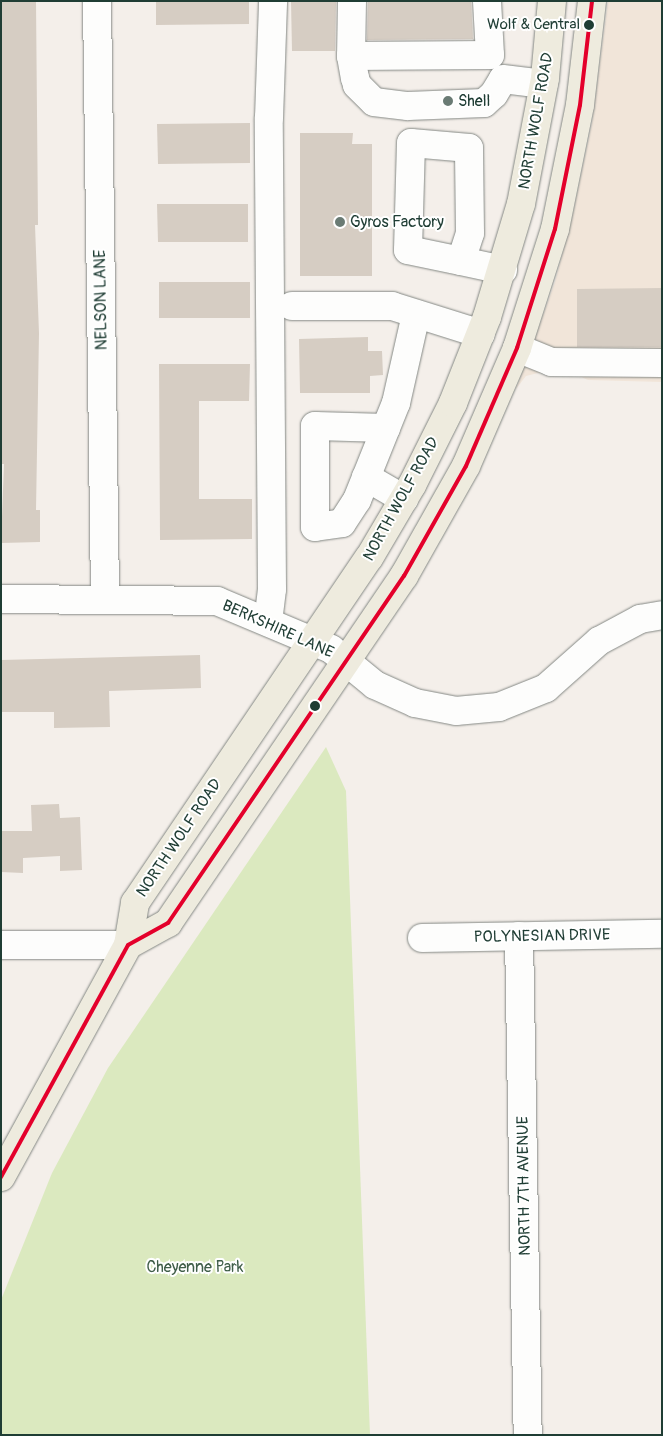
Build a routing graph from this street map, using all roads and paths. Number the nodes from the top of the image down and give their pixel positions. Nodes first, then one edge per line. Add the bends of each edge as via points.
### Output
1 (96, 1) edge
2 (273, 1) edge
3 (352, 1) edge
4 (487, 1) edge
5 (552, 1) edge
6 (592, 1) edge
7 (490, 55) junction
8 (351, 56) junction
9 (503, 79) junction
10 (544, 84) junction
11 (461, 261) dead end
12 (503, 270) junction
13 (292, 306) dead end
14 (416, 314) junction
15 (481, 334) junction
16 (517, 348) junction
17 (662, 363) edge
18 (386, 428) junction
19 (366, 477) junction
20 (404, 499) junction
21 (1, 599) edge
22 (105, 600) junction
23 (662, 616) edge
24 (268, 622) junction
25 (314, 641) junction
26 (346, 661) junction
27 (662, 934) edge
28 (519, 936) junction
29 (422, 938) dead end
30 (1, 945) edge
31 (128, 945) junction
32 (1, 1177) edge
33 (528, 1435) edge

1 - 22 street, NELSON LANE
2 - 24 street via 269,118 272,588
3 - 8 street
4 - 7 street
5 - 10 main road, NORTH WOLF ROAD
6 - 16 main road via 580,105 565,186
7 - 8 street
7 - 9 street
8 - 9 street via 357,84 374,102 408,106 484,103
9 - 10 street
10 - 12 main road, NORTH WOLF ROAD via 523,196
11 - 12 street
12 - 15 main road, NORTH WOLF ROAD
13 - 14 street via 392,306
14 - 15 street
14 - 18 street via 396,403
15 - 20 main road, NORTH WOLF ROAD via 453,403
16 - 17 street via 551,362
16 - 26 main road via 484,429 446,503 404,576
18 - 19 street
18 - 19 street via 315,426 315,527 342,523 357,500
19 - 20 street
20 - 25 main road, NORTH WOLF ROAD
21 - 22 street, BERKSHIRE LANE
22 - 24 street, BERKSHIRE LANE via 217,601
23 - 26 street, BERKSHIRE LANE via 640,619 599,641 546,688 499,707 456,711 416,703 376,685
24 - 25 street, BERKSHIRE LANE
25 - 26 street, BERKSHIRE LANE
25 - 31 main road, NORTH WOLF ROAD via 135,903
26 - 31 main road via 168,923
27 - 28 street, POLYNESIAN DRIVE
28 - 29 street, POLYNESIAN DRIVE
28 - 33 street, NORTH 7TH AVENUE
30 - 31 street
31 - 32 main road, NORTH WOLF ROAD

